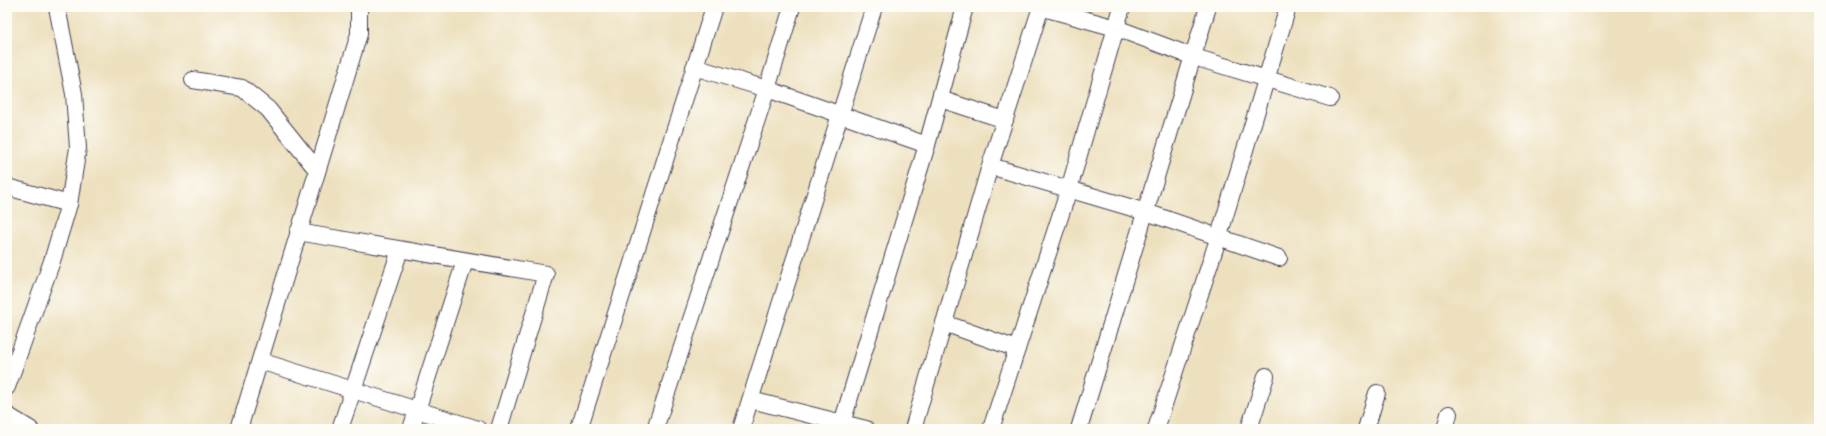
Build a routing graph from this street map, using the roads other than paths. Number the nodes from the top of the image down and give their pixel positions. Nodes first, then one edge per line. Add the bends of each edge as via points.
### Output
1 (57, 7) edge
2 (359, 7) edge
3 (714, 7) edge
4 (792, 7) edge
5 (874, 7) edge
6 (965, 7) edge
7 (1041, 7) edge
8 (1122, 7) edge
9 (1208, 7) edge
10 (1288, 7) edge
11 (1116, 28) junction
12 (1194, 57) junction
13 (694, 67) junction
14 (1267, 78) junction
15 (193, 80) dead end
16 (767, 89) junction
17 (1330, 98) dead end
18 (940, 99) junction
19 (840, 114) junction
20 (1005, 120) junction
21 (927, 145) junction
22 (990, 166) junction
23 (317, 170) junction
24 (7, 187) edge
25 (1069, 189) junction
26 (69, 204) junction
27 (1146, 212) junction
28 (298, 232) junction
29 (1219, 236) junction
30 (400, 250) junction
31 (1279, 258) dead end
32 (465, 262) junction
33 (944, 323) junction
34 (1017, 349) junction
35 (260, 361) junction
36 (1266, 376) dead end
37 (7, 387) edge
38 (353, 390) junction
39 (1377, 393) dead end
40 (751, 400) junction
41 (417, 410) junction
42 (7, 415) edge
43 (842, 423) junction
44 (30, 429) edge
45 (239, 429) edge
46 (340, 429) edge
47 (411, 429) edge
48 (478, 429) edge
49 (499, 429) edge
50 (579, 429) edge
51 (655, 429) edge
52 (741, 429) edge
53 (866, 429) edge
54 (913, 429) edge
55 (991, 429) edge
56 (1079, 429) edge
57 (1156, 429) edge
58 (1249, 429) edge
59 (1366, 429) edge

1 - 26 lane via 74,94 78,148
2 - 23 lane via 359,34
3 - 13 lane
4 - 16 lane
5 - 19 lane
6 - 18 lane
7 - 11 lane
7 - 20 lane
8 - 11 lane
9 - 12 lane
10 - 14 lane
11 - 12 lane
11 - 25 lane
12 - 14 lane
12 - 27 lane
13 - 16 lane
13 - 50 lane
14 - 17 lane
14 - 29 lane
15 - 23 lane via 242,88 268,109
16 - 19 lane
16 - 51 lane
18 - 20 lane
18 - 21 lane
19 - 21 lane
19 - 40 lane
20 - 22 lane
21 - 43 lane
22 - 25 lane
22 - 33 lane
23 - 28 lane
24 - 26 lane
25 - 27 lane
25 - 34 lane
26 - 37 lane via 52,261
27 - 29 lane
27 - 56 lane
28 - 30 lane
28 - 35 lane
29 - 31 lane
29 - 57 lane
30 - 32 lane
30 - 38 lane
32 - 41 lane
32 - 49 lane via 546,274
33 - 34 lane
33 - 54 lane
34 - 55 lane
35 - 38 lane
35 - 45 lane
36 - 58 lane
38 - 41 lane
38 - 46 lane
39 - 59 lane
40 - 43 lane
40 - 52 lane
41 - 47 lane
41 - 48 lane
42 - 44 lane
43 - 53 lane

